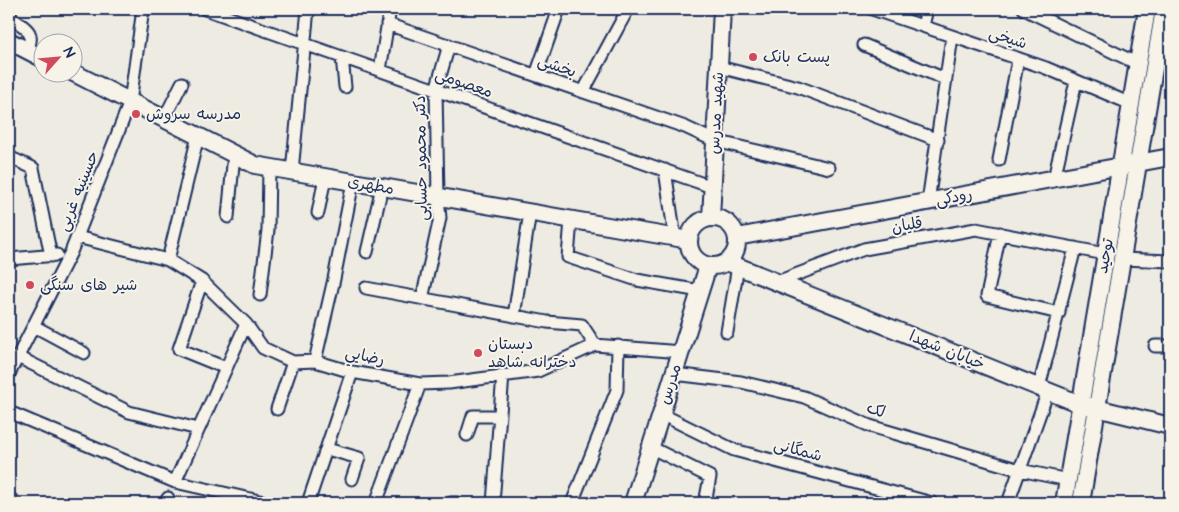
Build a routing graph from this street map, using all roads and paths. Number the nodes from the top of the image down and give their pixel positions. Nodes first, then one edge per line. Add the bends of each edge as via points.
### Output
1 (143, 9) edge
2 (205, 9) edge
3 (308, 9) edge
4 (390, 9) edge
5 (559, 9) edge
6 (628, 9) edge
7 (720, 9) edge
8 (872, 9) edge
9 (926, 9) edge
10 (1024, 9) edge
11 (1147, 9) edge
12 (1164, 9) edge
13 (9, 16) edge
14 (387, 24) junction
15 (923, 26) junction
16 (952, 37) junction
17 (9, 40) edge
18 (303, 43) junction
19 (449, 45) junction
20 (864, 45) dead end
21 (27, 50) junction
22 (32, 53) edge
23 (342, 57) junction
24 (1018, 59) junction
25 (1163, 60) edge
26 (1138, 64) junction
27 (719, 67) junction
28 (380, 70) junction
29 (536, 76) junction
30 (82, 77) edge
31 (946, 80) junction
32 (1076, 81) junction
33 (182, 83) dead end
34 (345, 87) dead end
35 (436, 90) junction
36 (583, 92) junction
37 (130, 102) junction
38 (1131, 104) junction
39 (164, 119) junction
40 (198, 136) junction
41 (938, 140) junction
42 (715, 141) junction
43 (234, 154) junction
44 (9, 157) edge
45 (1170, 157) edge
46 (998, 160) dead end
47 (1138, 163) junction
48 (268, 167) junction
49 (1120, 167) junction
50 (829, 168) dead end
51 (665, 170) junction
52 (292, 171) junction
53 (325, 177) junction
54 (1054, 179) junction
55 (353, 182) junction
56 (382, 187) junction
57 (712, 187) junction
58 (438, 196) junction
59 (928, 202) junction
60 (530, 212) junction
61 (318, 214) dead end
62 (228, 217) dead end
63 (711, 218) junction
64 (571, 220) junction
65 (1000, 233) junction
66 (78, 237) junction
67 (737, 237) junction
68 (682, 239) junction
69 (1075, 248) junction
70 (71, 252) junction
71 (367, 252) dead end
72 (1106, 254) junction
73 (51, 256) junction
74 (9, 259) edge
75 (168, 260) junction
76 (1122, 260) junction
77 (1170, 261) edge
78 (733, 264) junction
79 (708, 266) junction
80 (202, 281) junction
81 (777, 282) junction
82 (366, 288) dead end
83 (700, 291) junction
84 (260, 295) dead end
85 (422, 299) junction
86 (1059, 313) junction
87 (514, 316) junction
88 (246, 324) junction
89 (34, 326) junction
90 (727, 332) dead end
91 (595, 345) junction
92 (618, 346) junction
93 (1154, 346) dead end
94 (1170, 346) edge
95 (680, 352) junction
96 (84, 353) dead end
97 (18, 356) junction
98 (315, 361) junction
99 (293, 362) junction
100 (226, 368) junction
101 (352, 372) junction
102 (9, 374) edge
103 (674, 374) junction
104 (503, 375) junction
105 (420, 384) junction
106 (1044, 389) junction
107 (1080, 404) junction
108 (1097, 408) junction
109 (277, 409) dead end
110 (9, 412) edge
111 (661, 414) junction
112 (500, 416) junction
113 (1170, 426) edge
114 (198, 429) junction
115 (467, 435) dead end
116 (650, 447) junction
117 (326, 449) junction
118 (1020, 470) junction
119 (352, 479) dead end
120 (1068, 480) junction
121 (175, 482) junction
122 (9, 501) edge
123 (12, 503) edge
124 (268, 503) edge
125 (308, 503) edge
126 (376, 503) edge
127 (451, 503) edge
128 (457, 503) edge
129 (493, 503) edge
130 (572, 503) edge
131 (633, 503) edge
132 (706, 503) edge
133 (932, 503) edge
134 (1008, 503) edge
135 (1064, 503) edge
136 (1081, 503) edge

1 - 37 street, حسینیه غربی
2 - 18 street, معصومی
3 - 18 street
4 - 14 street
5 - 29 street
6 - 36 street
7 - 27 main road, شهید مدرس
8 - 15 street, شیخی
9 - 15 street
10 - 26 street
11 - 26 main road, توحید
12 - 25 main road, توحید
13 - 21 street via 31,36
14 - 19 street, بخشی
14 - 28 street
15 - 16 street, شیخی
16 - 24 street, شیخی
16 - 31 street
17 - 21 main road
18 - 23 street, معصومی
18 - 52 street
19 - 29 street, بخشی
19 - 35 street, دکتر محمود حسابی
20 - 31 street
21 - 22 main road
23 - 28 street, معصومی
23 - 34 street
24 - 32 street, شیخی
24 - 46 street
25 - 47 main road, توحید
26 - 38 main road, توحید
27 - 41 street via 798,87
27 - 42 main road, شهید مدرس
28 - 35 street, معصومی
29 - 36 street, بخشی
30 - 37 main road, مطهری
31 - 41 street
32 - 38 street, شیخی
32 - 54 street
33 - 39 street
35 - 51 street, معصومی
35 - 58 street, دکتر محمود حسابی
36 - 42 street, بخشی
37 - 39 main road, مطهری
37 - 66 street, حسینیه غربی
38 - 49 main road, توحید
39 - 40 main road, مطهری
40 - 43 main road, مطهری
40 - 75 street
41 - 59 street
42 - 50 street, بخشی
42 - 57 main road, شهید مدرس
43 - 48 main road, مطهری via 255,165
43 - 62 street
44 - 73 street via 33,168
45 - 47 main road, رودکی
47 - 49 main road, رودکی
47 - 76 main road, توحید
48 - 52 main road, مطهری
48 - 84 street via 268,230
49 - 54 main road, رودکی
49 - 72 main road, توحید
51 - 57 street, معصومی
51 - 68 street
52 - 53 main road, مطهری
53 - 55 main road, مطهری
53 - 61 street
54 - 59 main road, رودکی
55 - 56 main road, مطهری
55 - 98 street
56 - 58 main road, مطهری
56 - 71 street
57 - 63 main road, شهید مدرس
58 - 60 main road, مطهری
58 - 85 street, دکتر محمود حسابی via 440,218
59 - 67 main road, رودکی
60 - 64 main road, مطهری
60 - 87 street
63 - 67 main road via 730,225
63 - 68 main road via 699,223 691,234
64 - 68 main road, مطهری
64 - 83 street via 568,257 637,280
65 - 69 street, قلیان
65 - 81 street, قلیان via 976,229 864,249
65 - 86 street via 987,296
66 - 70 street, حسینیه غربی
66 - 75 street, رضایي
67 - 78 main road
68 - 79 main road via 696,259
69 - 72 street, قلیان
69 - 86 street
70 - 73 street
70 - 89 street, حسینیه غربی
72 - 107 main road, توحید
73 - 74 street
75 - 80 street, رضایي
76 - 77 street
76 - 108 main road, توحید
78 - 79 main road
78 - 81 main road, خیابان شهدا
78 - 90 street
79 - 83 main road, مدرس
80 - 88 street, رضایي
80 - 100 street via 179,349
81 - 106 main road, خیابان شهدا
82 - 85 street
83 - 95 main road, مدرس
85 - 87 street
86 - 106 street
87 - 91 street via 582,325
88 - 99 street, رضایي via 263,348
88 - 100 street
89 - 96 street
89 - 97 street, حسینیه غربی
91 - 92 street, رضایي
91 - 104 street, رضایي via 538,370
92 - 95 street, رضایي
92 - 130 street via 617,390
93 - 94 street
95 - 103 main road, مدرس
97 - 102 street, حسینیه غربی
97 - 114 street via 129,412
98 - 99 street, رضایي
98 - 101 street, رضایي
99 - 109 street
100 - 114 street
101 - 105 street, رضایي
101 - 117 street
103 - 111 main road, مدرس
103 - 118 street, لک via 741,382 804,397 870,426
104 - 105 street, رضایي
104 - 112 street
105 - 126 street
106 - 107 main road, خیابان شهدا
106 - 118 street
107 - 108 main road, خیابان شهدا
107 - 120 main road, توحید
108 - 113 main road, خیابان شهدا
108 - 136 main road, توحید
110 - 121 street
111 - 116 main road, مدرس
111 - 133 street, شمگانی via 734,450
112 - 115 street via 472,416
112 - 129 street
114 - 121 street
116 - 131 main road, مدرس
116 - 132 street via 710,477
117 - 119 street via 358,458
117 - 125 street
118 - 120 street, لک
118 - 134 street
120 - 135 main road, توحید
121 - 124 street
122 - 123 main road
127 - 128 street

